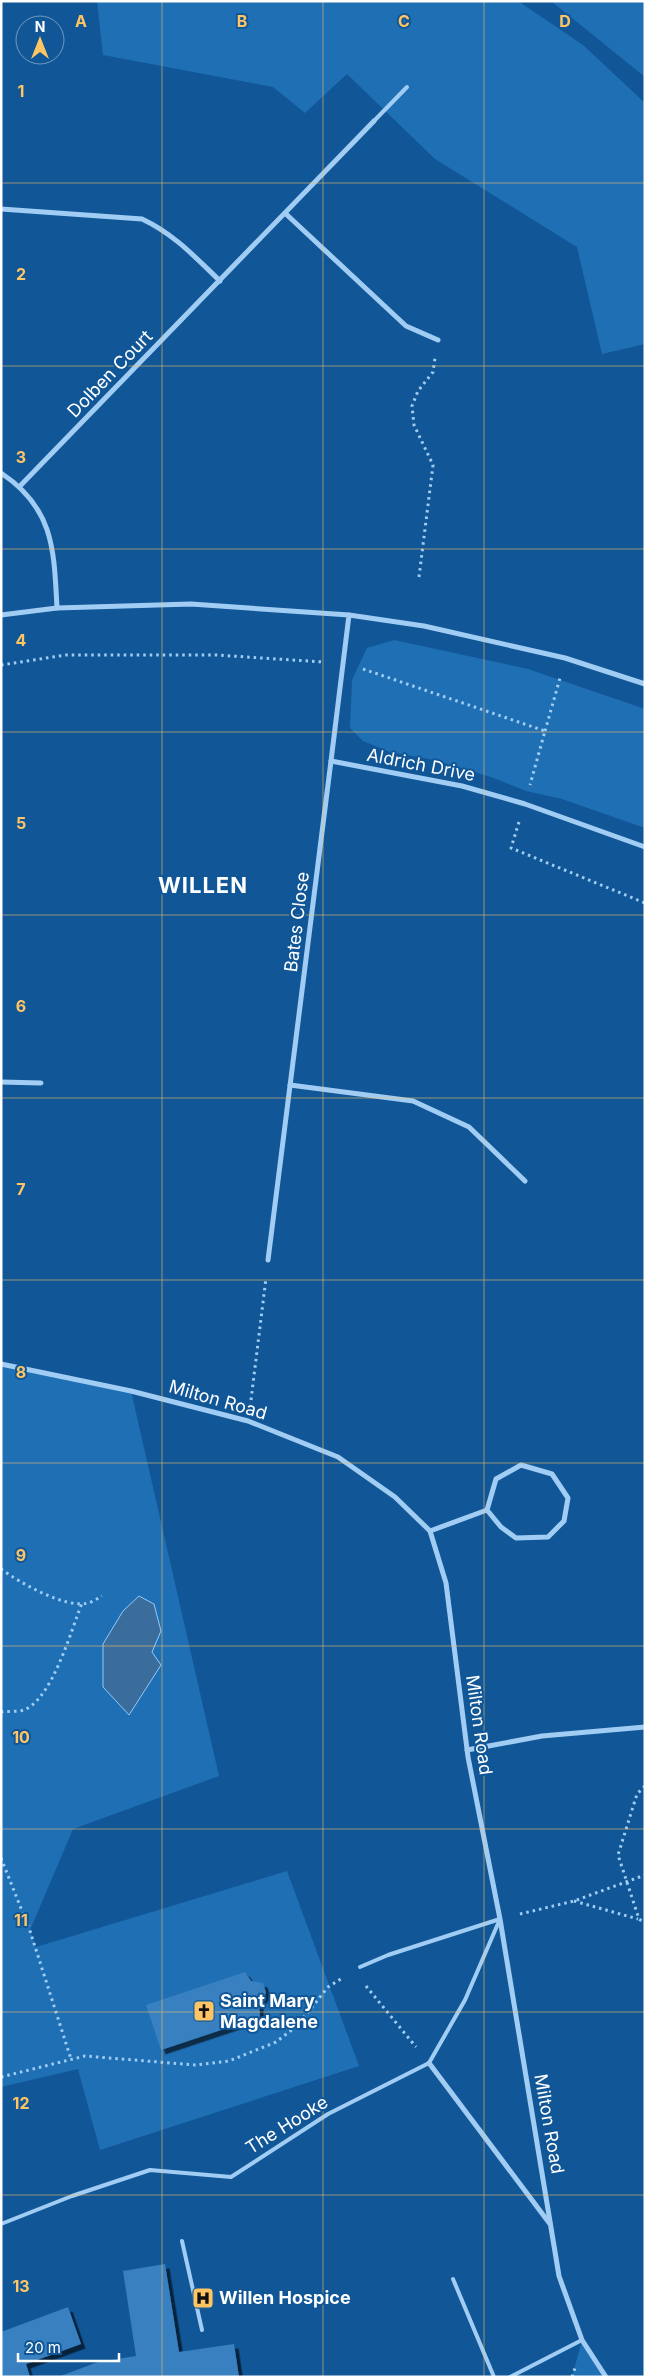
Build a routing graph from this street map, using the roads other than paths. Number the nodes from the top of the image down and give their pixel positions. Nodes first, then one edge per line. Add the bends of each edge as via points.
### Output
1 (407, 87) dead end
2 (374, 121) joint
3 (1, 210) edge
4 (286, 214) junction
5 (220, 281) junction
6 (438, 340) road end
7 (1, 473) edge
8 (20, 486) junction
9 (57, 608) junction
10 (1, 615) edge
11 (349, 615) junction
12 (645, 684) edge
13 (331, 762) junction
14 (645, 847) edge
15 (1, 1082) edge
16 (41, 1084) dead end
17 (290, 1085) junction
18 (526, 1181) dead end
19 (268, 1260) road end
20 (1, 1364) edge
21 (487, 1510) junction
22 (430, 1531) junction
23 (645, 1726) edge
24 (466, 1750) junction
25 (500, 1919) junction
26 (360, 1966) road end
27 (429, 2063) junction
28 (1, 2224) edge
29 (552, 2227) junction
30 (182, 2241) dead end
31 (453, 2280) dead end
32 (202, 2330) dead end
33 (582, 2340) junction
34 (494, 2377) edge
35 (510, 2377) edge
36 (606, 2377) edge

1 - 2 lane
2 - 4 street, Dolben Court
3 - 5 street via 142,219 180,241
4 - 5 street, Dolben Court
4 - 6 street via 406,326
5 - 8 street, Dolben Court
7 - 8 street
8 - 9 street via 44,517 54,558
9 - 10 street
9 - 11 street via 191,604
11 - 12 street via 424,626 565,658
11 - 13 street
13 - 14 street, Aldrich Drive via 462,786 525,804
13 - 17 street, Bates Close
15 - 16 street
17 - 18 street via 413,1102 469,1127
17 - 19 street, Bates Close
20 - 22 street, Milton Road via 131,1391 248,1421 338,1457 395,1496
21 - 21 street via 496,1478 521,1465 552,1474 568,1498 564,1521 548,1536 516,1538 501,1527
21 - 22 street
22 - 24 street, Milton Road via 446,1583
23 - 24 street via 542,1736
24 - 25 street, Milton Road
25 - 26 lane
25 - 27 lane via 465,2000
25 - 29 street, Milton Road
27 - 28 lane, The Hooke via 328,2114 231,2177 150,2170
27 - 29 street
29 - 33 street, Milton Road via 559,2276
30 - 32 lane
31 - 34 lane
33 - 35 lane
33 - 36 street, Milton Road

